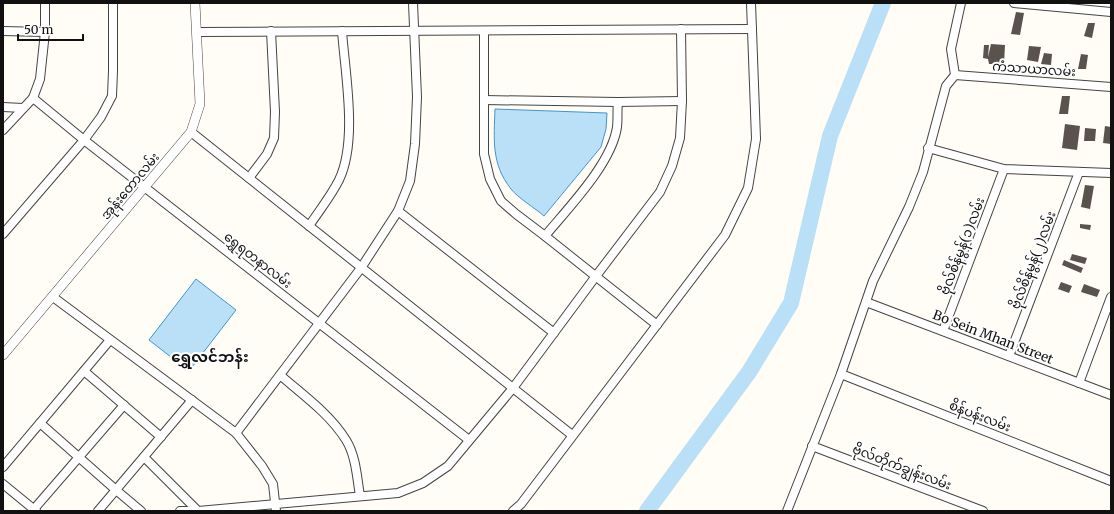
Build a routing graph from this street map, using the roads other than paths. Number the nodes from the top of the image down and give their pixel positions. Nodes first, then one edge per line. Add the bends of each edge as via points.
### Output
1 (45, 3) edge
2 (113, 3) edge
3 (195, 3) edge
4 (413, 3) edge
5 (752, 3) edge
6 (961, 3) edge
7 (1014, 3) edge
8 (1111, 12) edge
9 (681, 29) junction
10 (752, 29) junction
11 (414, 30) junction
12 (3, 31) edge
13 (271, 31) junction
14 (342, 31) junction
15 (484, 31) junction
16 (45, 32) junction
17 (197, 32) junction
18 (955, 75) junction
19 (1111, 87) edge
20 (33, 98) junction
21 (484, 100) junction
22 (682, 101) junction
23 (618, 102) junction
24 (3, 108) edge
25 (23, 108) junction
26 (3, 130) edge
27 (191, 132) junction
28 (84, 140) junction
29 (928, 148) junction
30 (1004, 169) junction
31 (1079, 172) junction
32 (1111, 173) edge
33 (249, 178) junction
34 (146, 187) junction
35 (398, 211) junction
36 (309, 226) junction
37 (3, 234) edge
38 (545, 236) junction
39 (361, 268) junction
40 (596, 276) junction
41 (1111, 296) edge
42 (53, 297) junction
43 (866, 302) junction
44 (320, 324) junction
45 (657, 325) junction
46 (943, 331) junction
47 (554, 333) junction
48 (110, 340) junction
49 (3, 355) edge
50 (1009, 356) junction
51 (84, 371) junction
52 (841, 374) junction
53 (280, 375) junction
54 (1079, 383) junction
55 (512, 388) junction
56 (1111, 395) edge
57 (192, 400) junction
58 (124, 405) junction
59 (40, 423) junction
60 (236, 433) junction
61 (572, 435) junction
62 (161, 436) junction
63 (469, 440) junction
64 (812, 446) junction
65 (144, 457) junction
66 (79, 458) junction
67 (3, 467) edge
68 (1111, 481) edge
69 (3, 484) edge
70 (116, 490) junction
71 (360, 496) junction
72 (276, 508) edge
73 (35, 510) edge
74 (198, 510) edge
75 (98, 511) edge
76 (141, 511) edge
77 (180, 511) edge
78 (513, 511) edge
79 (787, 511) edge
80 (983, 511) edge

1 - 16 street
2 - 28 street via 112,96
3 - 17 street, အုန်းတောလမ်း
4 - 11 street
5 - 10 street
6 - 18 street via 951,49
7 - 8 street
9 - 10 street
9 - 15 street
9 - 22 street
10 - 45 street via 756,139 748,188 725,235
11 - 14 street
11 - 15 street
11 - 35 street via 417,97 415,144 410,181
12 - 16 street
13 - 14 street
13 - 17 street
13 - 33 street via 274,138 267,154
14 - 36 street via 349,114 348,147 339,179
15 - 21 street
16 - 20 street via 40,79
17 - 27 street, အုန်းတောလမ်း via 200,104
18 - 19 street, ကံသာယာလမ်း
18 - 29 street via 946,86
20 - 25 street
20 - 28 street, ရွှေရတနာလမ်း
21 - 23 street
21 - 38 street via 484,154 490,179 501,200
22 - 23 street
22 - 40 street via 680,138 672,166 660,192
23 - 38 street via 617,127 611,148 597,172
24 - 25 street
25 - 26 street
27 - 33 street
27 - 34 street, အုန်းတောလမ်း
28 - 34 street, ရွှေရတနာလမ်း
28 - 37 street
29 - 30 street
29 - 43 street via 923,172 909,207 873,281
30 - 31 street
30 - 46 street, ဗိုလ်စိန်မွန်(၁)လမ်း
31 - 32 street
31 - 50 street, ဗိုလ်စိန်မွန်(၂)လမ်း
33 - 36 street
34 - 42 street, အုန်းတောလမ်း
34 - 44 street, ရွှေရတနာလမ်း
35 - 39 street
35 - 47 street
36 - 39 street
38 - 40 street
39 - 44 street
39 - 55 street
40 - 45 street
40 - 47 street
41 - 54 street
42 - 48 street
42 - 49 street, အုန်းတောလမ်း
43 - 46 street, Bo Sein Mhan Street
43 - 52 street
44 - 53 street
44 - 63 street, ရွှေရတနာလမ်း
45 - 61 street
46 - 50 street, Bo Sein Mhan Street
47 - 55 street
48 - 51 street
48 - 57 street
50 - 54 street, Bo Sein Mhan Street
51 - 58 street
51 - 59 street
52 - 64 street
52 - 68 street, စိန်ပန်းလမ်း
53 - 60 street
53 - 71 street via 332,420 347,441 356,467
54 - 56 street, Bo Sein Mhan Street
55 - 61 street
55 - 63 street
57 - 60 street
57 - 62 street
58 - 62 street
58 - 66 street
59 - 66 street
59 - 67 street
60 - 72 street via 273,484
61 - 78 street via 521,504
62 - 65 street
63 - 71 street via 448,466 423,483 398,493
64 - 79 street
64 - 80 street, ဗိုလ်တိုက်ချွန်းလမ်း
65 - 70 street
65 - 74 street
66 - 70 street
66 - 73 street
69 - 73 street
70 - 75 street
70 - 76 street
71 - 72 street
72 - 74 street
74 - 77 street

